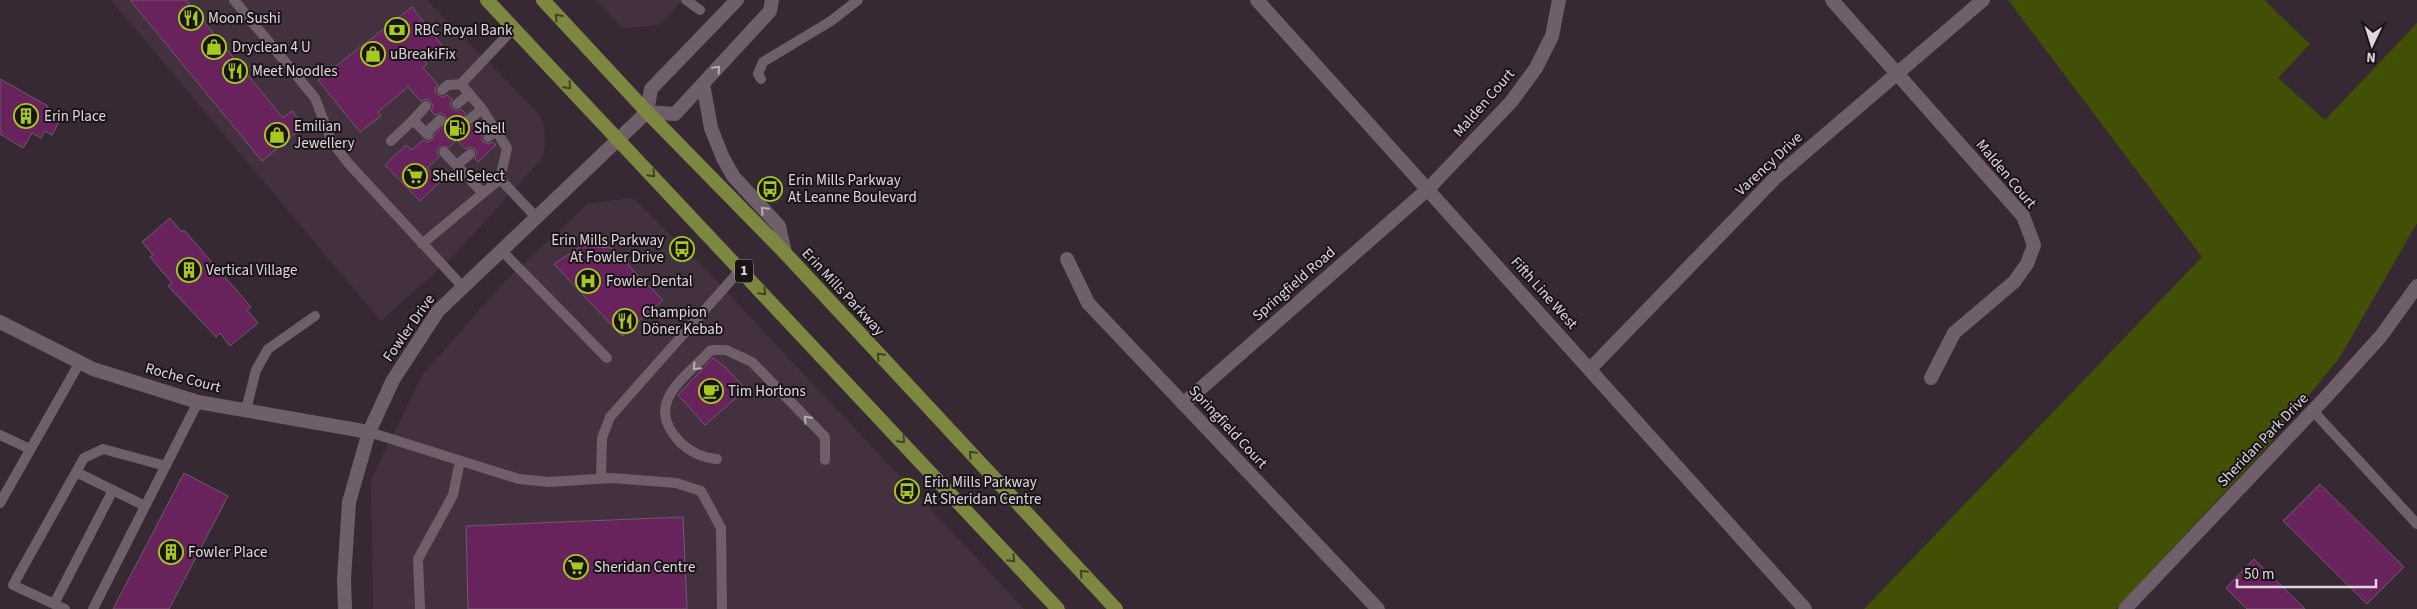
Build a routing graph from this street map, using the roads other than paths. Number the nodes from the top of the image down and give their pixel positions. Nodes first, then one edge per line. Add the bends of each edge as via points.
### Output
1 (234, 0) edge
2 (487, 0) edge
3 (543, 0) edge
4 (686, 0) edge
5 (737, 0) edge
6 (772, 0) edge
7 (858, 0) edge
8 (1258, 0) edge
9 (1559, 0) edge
10 (1832, 0) edge
11 (1983, 0) edge
12 (700, 10) dead end
13 (514, 28) junction
14 (1896, 74) junction
15 (761, 79) dead end
16 (461, 84) junction
17 (703, 84) junction
18 (442, 90) dead end
19 (470, 94) junction
20 (457, 104) dead end
21 (426, 106) dead end
22 (482, 108) junction
23 (647, 112) junction
24 (470, 118) dead end
25 (413, 120) junction
26 (440, 120) dead end
27 (497, 129) junction
28 (488, 137) dead end
29 (618, 139) junction
30 (391, 141) dead end
31 (444, 152) dead end
32 (470, 154) dead end
33 (457, 165) junction
34 (500, 179) junction
35 (1428, 190) junction
36 (483, 193) junction
37 (536, 217) junction
38 (422, 244) junction
39 (501, 250) junction
40 (785, 253) junction
41 (1067, 259) dead end
42 (741, 268) junction
43 (2417, 286) edge
44 (463, 287) junction
45 (315, 316) dead end
46 (0, 322) edge
47 (607, 358) dead end
48 (80, 362) junction
49 (1591, 368) junction
50 (1931, 378) dead end
51 (198, 402) junction
52 (1183, 404) junction
53 (246, 410) junction
54 (2313, 411) junction
55 (369, 432) junction
56 (0, 435) edge
57 (30, 449) junction
58 (717, 459) dead end
59 (825, 460) dead end
60 (460, 461) junction
61 (166, 466) junction
62 (76, 472) junction
63 (601, 478) junction
64 (113, 490) junction
65 (0, 503) edge
66 (145, 506) junction
67 (2417, 524) edge
68 (54, 604) junction
69 (65, 609) edge
70 (93, 609) edge
71 (345, 609) edge
72 (420, 609) edge
73 (722, 609) edge
74 (1058, 609) edge
75 (1116, 609) edge
76 (1378, 609) edge
77 (1805, 609) edge
78 (2125, 609) edge

1 - 38 lane via 315,98 332,142
2 - 13 main road, 1
23 -> 3 main road, Erin Mills Parkway
4 - 12 lane
5 - 23 street via 651,89
17 -> 6 street via 770,11
7 - 15 lane via 831,21 763,62 758,74
8 - 35 street, Fifth Line West
9 - 35 street, Malden Court via 1552,36 1536,68 1510,102
10 - 14 street, Malden Court
11 - 14 street, Varency Drive
13 - 16 lane
13 -> 29 main road, 1
14 - 49 street, Varency Drive via 1775,178
14 - 50 street, Malden Court via 2023,216 2034,245 2027,264 2014,282 1954,333
16 - 18 lane via 448,85
16 - 19 lane
17 - 23 street via 675,114
40 -> 17 street via 779,226 733,176 723,158 710,128
19 - 20 lane
19 - 22 lane
21 - 25 lane
22 - 24 lane
22 - 27 lane
23 - 29 street, Fowler Drive
23 - 40 main road, Erin Mills Parkway
25 - 26 lane via 427,134
25 - 30 lane
27 - 28 lane
27 - 34 lane via 507,148
29 - 37 street, Fowler Drive
29 -> 42 main road, 1
31 - 33 lane
32 - 33 lane
33 - 36 lane
34 - 36 lane
34 - 37 lane
35 - 49 street, Fifth Line West
35 - 52 street, Springfield Road
36 - 38 lane
37 - 39 street, Fowler Drive
38 - 44 lane
39 - 44 street, Fowler Drive
39 - 47 lane
75 -> 40 main road, Erin Mills Parkway
41 - 52 street, Springfield Court via 1088,303
42 - 63 lane via 610,417 602,438
42 -> 74 main road, 1
43 - 54 street, Sheridan Park Drive via 2381,336
44 - 55 street, Fowler Drive via 438,310 393,380
45 - 53 lane via 268,349 256,370
46 - 48 street, Roche Court
48 - 51 street, Roche Court
48 - 57 lane
49 - 77 street, Fifth Line West
51 - 53 street, Roche Court
51 - 61 lane
52 - 76 street, Springfield Court
53 - 55 street, Roche Court
54 - 67 lane
54 - 78 street, Sheridan Park Drive
55 - 60 lane
55 - 71 street, Fowler Drive via 349,502
56 - 57 lane
57 - 65 lane
59 -> 58 lane via 826,437 752,362 726,350 711,350 667,397 663,415 674,435 688,449 709,459
60 - 63 lane via 519,480 549,482
60 - 72 lane via 453,495 418,559
61 - 62 lane via 103,449 84,458
61 - 66 lane
62 - 64 lane
62 - 68 lane via 13,585
63 - 73 lane via 676,483 701,491 721,528
64 - 66 lane
64 - 68 lane
66 - 70 lane
68 - 69 lane

